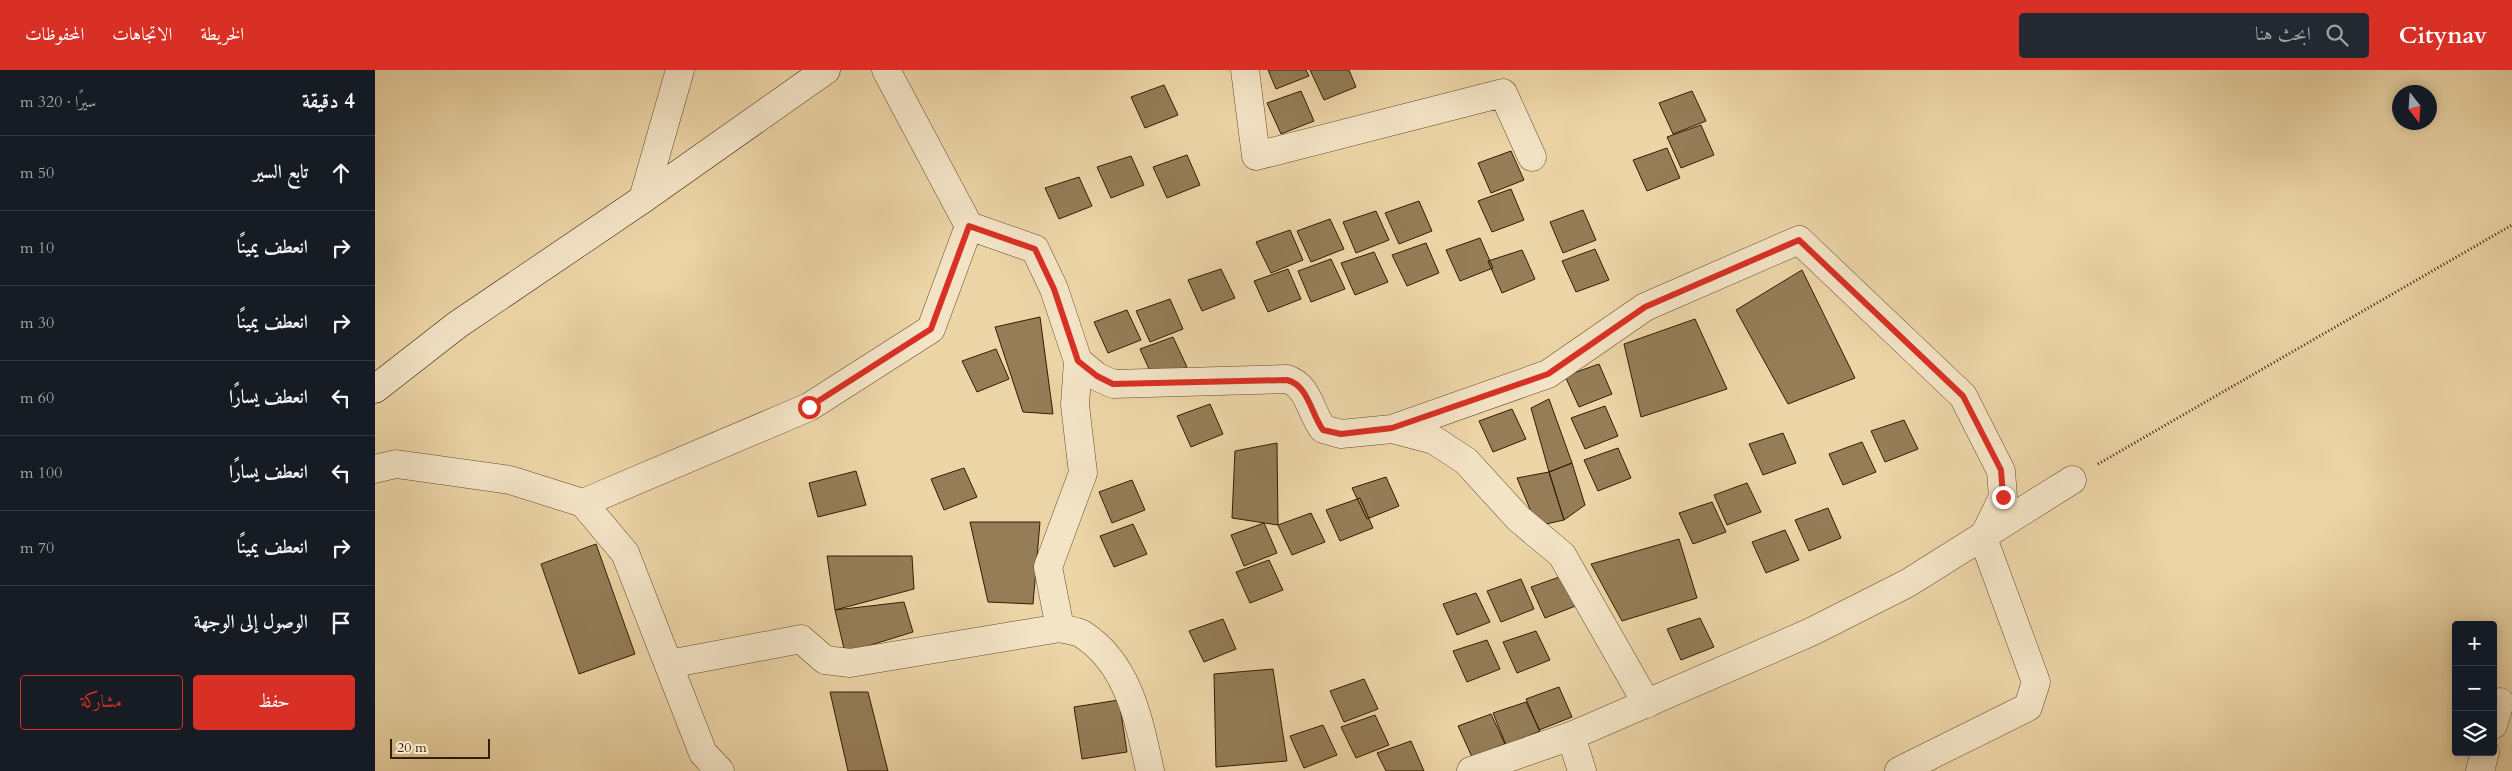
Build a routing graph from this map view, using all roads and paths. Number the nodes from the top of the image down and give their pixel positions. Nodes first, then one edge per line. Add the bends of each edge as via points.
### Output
1 (681, 70) edge
2 (826, 70) edge
3 (886, 70) edge
4 (1245, 70) edge
5 (1532, 158) dead end
6 (643, 199) junction
7 (2512, 225) edge
8 (969, 226) junction
9 (1078, 361) junction
10 (375, 389) edge
11 (1392, 428) junction
12 (375, 469) edge
13 (2071, 480) joint
14 (583, 503) junction
15 (1983, 538) junction
16 (1060, 628) junction
17 (669, 664) junction
18 (1647, 704) junction
19 (1571, 736) junction
20 (2484, 756) edge
21 (720, 771) edge
22 (1150, 771) edge
23 (1471, 771) edge
24 (1582, 771) edge
25 (1899, 771) edge
26 (2480, 771) edge

1 - 6 street
2 - 6 street
3 - 8 street
4 - 5 street via 1256,156 1503,93
6 - 10 street via 457,325
7 - 13 path
8 - 9 street via 1035,249 1054,289
8 - 14 street via 931,329 809,407
9 - 11 street via 1113,384 1297,382 1323,430 1341,434
9 - 16 street via 1075,406 1083,473 1048,567
11 - 15 street via 1548,374 1645,307 1799,240 1963,396 2001,470 2003,497
11 - 18 street via 1434,440 1466,461 1519,519 1562,555
12 - 14 street via 396,464 510,480
13 - 15 street
14 - 17 street via 625,554
15 - 18 street via 1908,583 1811,632
15 - 25 street via 2036,682 2028,707
16 - 17 street via 850,663 825,660 801,639
16 - 22 street via 1081,633 1124,681 1136,710
17 - 21 street via 703,753
18 - 19 street
19 - 23 street
19 - 24 street
20 - 26 street

